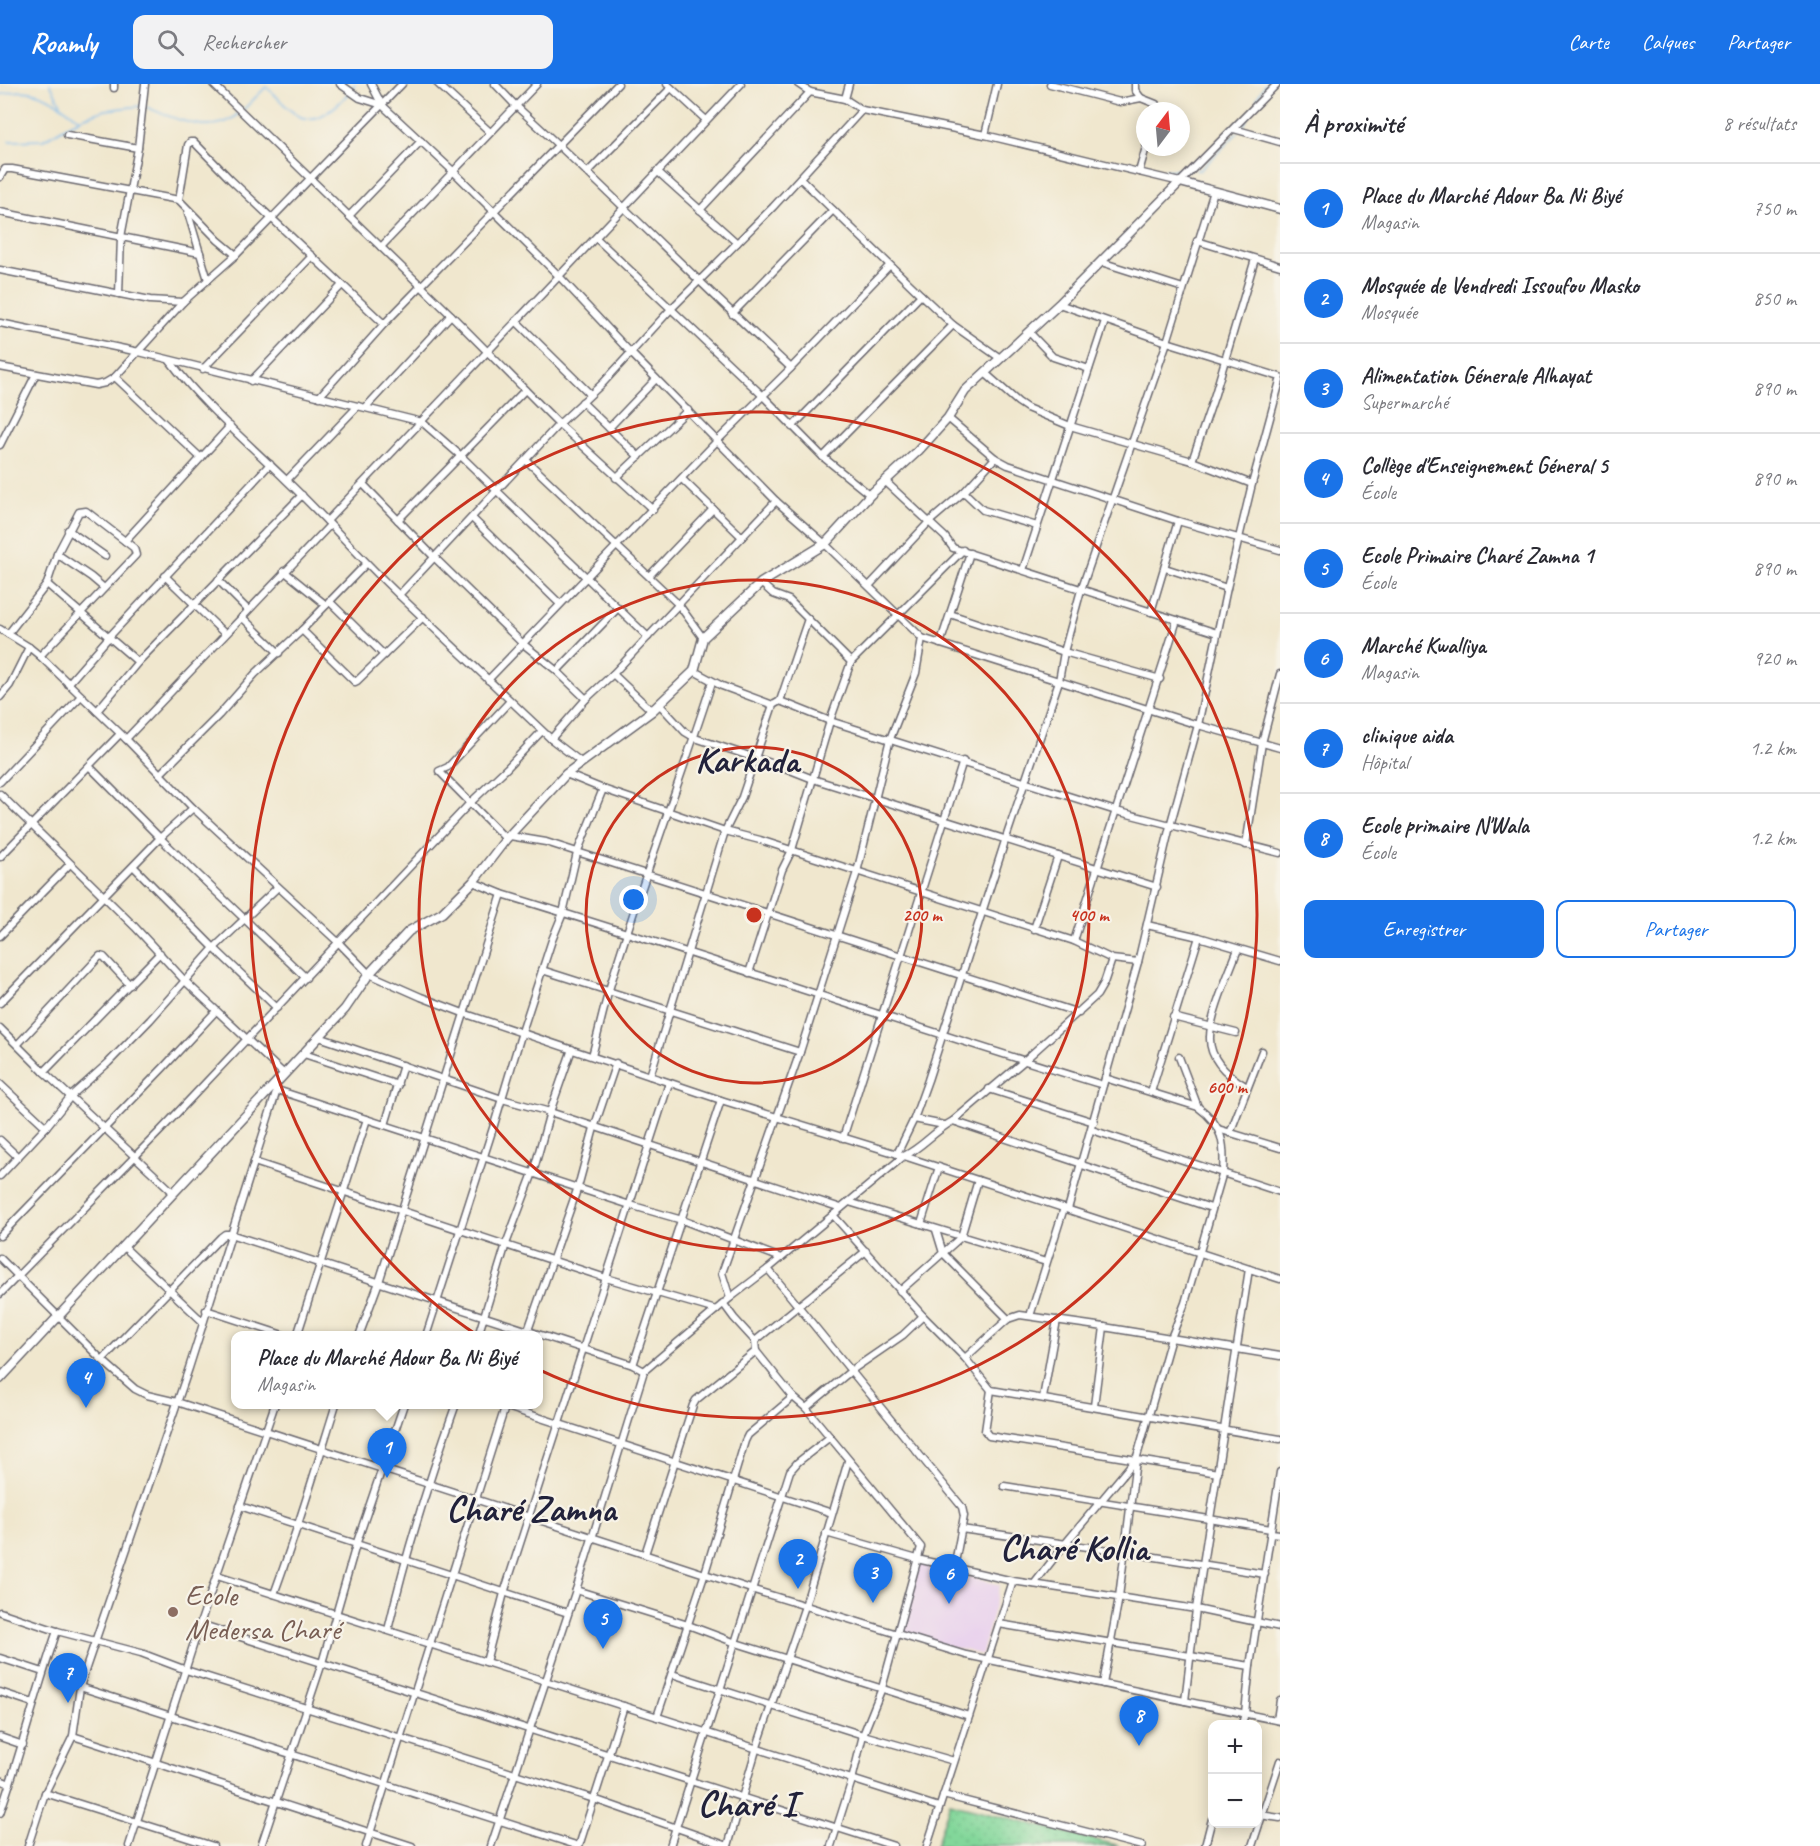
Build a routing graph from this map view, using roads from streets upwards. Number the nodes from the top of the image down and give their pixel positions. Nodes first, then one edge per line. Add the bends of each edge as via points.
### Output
1 (145, 84) edge
2 (213, 84) edge
3 (340, 84) edge
4 (371, 84) edge
5 (402, 84) edge
6 (438, 84) edge
7 (495, 84) edge
8 (537, 84) edge
9 (618, 84) edge
10 (741, 84) edge
11 (798, 84) edge
12 (849, 84) edge
13 (997, 84) edge
14 (1050, 84) edge
15 (1135, 84) edge
16 (1277, 84) edge
17 (669, 86) edge
18 (810, 92) junction
19 (1141, 98) junction
20 (845, 99) junction
21 (1151, 102) edge
22 (382, 105) junction
23 (516, 106) junction
24 (862, 110) junction
25 (706, 120) junction
26 (1234, 129) junction
27 (490, 132) junction
28 (67, 135) dead end
29 (985, 135) junction
30 (421, 141) junction
31 (1280, 142) edge
32 (558, 145) junction
33 (138, 148) junction
34 (1143, 156) edge
35 (657, 171) junction
36 (454, 172) junction
37 (1139, 172) junction
38 (587, 173) junction
39 (0, 177) edge
40 (310, 178) junction
41 (800, 178) junction
42 (1180, 182) junction
43 (129, 190) junction
44 (1214, 191) junction
45 (179, 200) junction
46 (624, 208) junction
47 (1280, 209) edge
48 (187, 210) junction
49 (700, 210) junction
50 (833, 210) junction
51 (494, 211) junction
52 (0, 212) edge
53 (349, 216) junction
54 (271, 218) junction
55 (121, 237) junction
56 (596, 238) junction
57 (1197, 241) junction
58 (737, 243) junction
59 (381, 247) junction
60 (200, 253) junction
61 (236, 255) junction
62 (312, 256) junction
63 (1255, 259) junction
64 (1101, 262) junction
65 (889, 266) junction
66 (1280, 266) edge
67 (0, 270) edge
68 (558, 275) junction
69 (208, 280) junction
70 (700, 280) junction
71 (342, 285) junction
72 (421, 286) junction
73 (1183, 288) junction
74 (119, 294) junction
75 (921, 295) junction
76 (183, 302) junction
77 (1059, 304) junction
78 (671, 309) junction
79 (732, 314) junction
80 (452, 315) junction
81 (516, 321) junction
82 (1105, 321) junction
83 (0, 323) edge
84 (384, 324) junction
85 (953, 325) junction
86 (1029, 332) junction
87 (1167, 342) junction
88 (487, 351) junction
89 (139, 352) junction
90 (630, 352) junction
91 (1000, 358) junction
92 (1225, 358) junction
93 (170, 361) junction
94 (0, 367) edge
95 (791, 368) junction
96 (203, 369) junction
97 (1089, 369) junction
98 (985, 373) junction
99 (36, 374) junction
100 (115, 377) junction
101 (656, 379) junction
102 (1280, 379) edge
103 (251, 381) junction
104 (525, 390) junction
105 (590, 394) junction
106 (763, 396) junction
107 (319, 397) junction
108 (582, 402) junction
109 (358, 406) junction
110 (366, 407) junction
111 (688, 410) junction
112 (948, 418) junction
113 (423, 422) junction
114 (559, 424) junction
115 (230, 426) junction
116 (1071, 426) junction
117 (609, 428) junction
118 (792, 428) junction
119 (718, 440) junction
120 (1133, 444) junction
121 (0, 445) edge
122 (461, 456) junction
123 (639, 457) junction
124 (823, 457) junction
125 (201, 458) junction
126 (995, 458) junction
127 (527, 461) junction
128 (1192, 461) junction
129 (270, 464) junction
130 (616, 478) junction
131 (682, 479) junction
132 (287, 480) junction
133 (1051, 480) junction
134 (886, 482) junction
135 (363, 484) junction
136 (1252, 484) junction
137 (498, 491) junction
138 (964, 492) junction
139 (302, 495) junction
140 (870, 495) junction
141 (1114, 500) junction
142 (777, 501) junction
143 (713, 509) junction
144 (653, 510) junction
145 (472, 519) junction
146 (398, 520) junction
147 (1178, 520) junction
148 (929, 522) junction
149 (328, 523) junction
150 (1037, 526) junction
151 (68, 530) junction
152 (742, 537) junction
153 (1239, 538) junction
154 (125, 541) junction
155 (825, 544) junction
156 (616, 546) junction
157 (1280, 550) edge
158 (967, 551) junction
159 (57, 554) junction
160 (105, 556) dead end
161 (435, 558) junction
162 (366, 564) junction
163 (1164, 568) junction
164 (1023, 570) junction
165 (284, 571) junction
166 (165, 576) junction
167 (650, 576) junction
168 (586, 577) junction
169 (218, 580) junction
170 (761, 583) junction
171 (47, 584) junction
172 (869, 586) junction
173 (104, 588) junction
174 (1227, 588) junction
175 (1082, 591) junction
176 (399, 595) junction
177 (328, 603) junction
178 (196, 604) junction
179 (560, 604) junction
180 (679, 605) junction
181 (618, 608) junction
182 (248, 610) junction
183 (1151, 612) junction
184 (81, 613) junction
185 (950, 614) junction
186 (897, 615) junction
187 (242, 616) junction
188 (423, 617) junction
189 (808, 619) junction
190 (1177, 620) junction
191 (0, 630) edge
192 (302, 630) junction
193 (1217, 633) junction
194 (8, 634) junction
195 (225, 634) junction
196 (109, 637) junction
197 (648, 637) junction
198 (703, 638) junction
199 (922, 638) junction
200 (522, 643) junction
201 (940, 644) junction
202 (29, 647) junction
203 (1064, 652) junction
204 (279, 653) junction
205 (384, 655) junction
206 (40, 656) junction
207 (138, 662) junction
208 (851, 662) junction
209 (558, 671) junction
210 (694, 671) junction
211 (613, 674) junction
212 (1280, 674) edge
213 (1160, 679) junction
214 (488, 680) junction
215 (1059, 681) junction
216 (712, 682) junction
217 (68, 684) junction
218 (81, 696) junction
219 (0, 697) edge
220 (586, 699) junction
221 (510, 700) junction
222 (780, 701) junction
223 (659, 704) junction
224 (773, 705) junction
225 (1150, 710) junction
226 (97, 711) junction
227 (651, 711) junction
228 (830, 721) junction
229 (1198, 725) junction
230 (542, 730) junction
231 (120, 734) junction
232 (694, 738) junction
233 (126, 739) junction
234 (551, 739) junction
235 (890, 739) junction
236 (1262, 743) junction
237 (1280, 748) edge
238 (755, 758) junction
239 (963, 761) junction
240 (581, 762) junction
241 (89, 766) junction
242 (160, 774) junction
243 (566, 774) junction
244 (813, 779) junction
245 (0, 782) edge
246 (1026, 782) junction
247 (603, 789) junction
248 (0, 794) edge
249 (875, 799) junction
250 (470, 802) junction
251 (193, 808) junction
252 (667, 810) junction
253 (1116, 811) junction
254 (945, 819) junction
255 (32, 825) junction
256 (1170, 826) junction
257 (725, 831) junction
258 (160, 838) junction
259 (508, 838) junction
260 (1006, 838) junction
261 (1245, 845) junction
262 (792, 850) junction
263 (577, 853) junction
264 (1280, 853) edge
265 (1058, 856) junction
266 (0, 857) edge
267 (70, 864) junction
268 (134, 867) junction
269 (1098, 869) junction
270 (857, 872) junction
271 (646, 875) junction
272 (473, 882) junction
273 (278, 887) junction
274 (1157, 887) junction
275 (921, 892) junction
276 (502, 894) junction
277 (706, 894) junction
278 (104, 898) junction
279 (982, 912) junction
280 (563, 913) junction
281 (768, 913) junction
282 (243, 919) junction
283 (1147, 925) junction
284 (1034, 929) junction
285 (628, 933) junction
286 (837, 935) junction
287 (0, 936) edge
288 (1199, 937) junction
289 (1074, 941) junction
290 (339, 943) junction
291 (214, 948) junction
292 (1238, 949) junction
293 (688, 951) junction
294 (160, 953) junction
295 (901, 956) junction
296 (1112, 959) junction
297 (1280, 961) edge
298 (1138, 962) junction
299 (542, 970) junction
300 (749, 973) junction
301 (369, 974) junction
302 (962, 976) junction
303 (306, 978) junction
304 (185, 981) junction
305 (130, 985) junction
306 (609, 991) junction
307 (818, 994) junction
308 (0, 1003) edge
309 (277, 1008) junction
310 (216, 1011) junction
311 (670, 1011) junction
312 (463, 1012) junction
313 (1079, 1013) junction
314 (882, 1014) junction
315 (1173, 1017) junction
316 (1211, 1026) junction
317 (0, 1028) edge
318 (522, 1032) junction
319 (1236, 1033) dead end
320 (943, 1034) junction
321 (319, 1037) junction
322 (247, 1040) junction
323 (18, 1044) junction
324 (573, 1049) junction
325 (1262, 1051) dead end
326 (800, 1052) junction
327 (304, 1054) junction
328 (592, 1056) junction
329 (1179, 1057) dead end
330 (1024, 1061) junction
331 (616, 1063) junction
332 (404, 1065) junction
333 (44, 1072) junction
334 (284, 1074) junction
335 (650, 1076) junction
336 (1106, 1078) junction
337 (443, 1079) junction
338 (669, 1083) junction
339 (0, 1084) edge
340 (398, 1085) junction
341 (1104, 1085) junction
342 (1247, 1087) junction
343 (274, 1089) junction
344 (989, 1089) junction
345 (1151, 1092) junction
346 (70, 1096) junction
347 (502, 1099) junction
348 (721, 1100) junction
349 (1198, 1107) junction
350 (550, 1112) junction
351 (776, 1117) junction
352 (367, 1119) junction
353 (914, 1119) junction
354 (952, 1121) junction
355 (1094, 1122) junction
356 (385, 1125) junction
357 (944, 1125) junction
358 (46, 1127) junction
359 (106, 1128) junction
360 (594, 1128) junction
361 (1218, 1129) junction
362 (1092, 1130) junction
363 (1230, 1133) junction
364 (843, 1137) junction
365 (425, 1138) junction
366 (0, 1140) edge
367 (649, 1145) junction
368 (1280, 1148) edge
369 (901, 1155) junction
370 (18, 1157) junction
371 (135, 1157) junction
372 (484, 1157) junction
373 (254, 1162) junction
374 (701, 1162) junction
375 (1082, 1164) junction
376 (939, 1167) junction
377 (1223, 1172) junction
378 (533, 1173) junction
379 (0, 1176) edge
380 (754, 1180) junction
381 (978, 1180) junction
382 (578, 1187) junction
383 (344, 1191) junction
384 (1280, 1192) edge
385 (174, 1193) junction
386 (849, 1202) junction
387 (630, 1205) junction
388 (1211, 1208) junction
389 (841, 1209) junction
390 (1066, 1209) junction
391 (402, 1211) junction
392 (833, 1215) junction
393 (682, 1220) junction
394 (921, 1224) junction
395 (460, 1230) junction
396 (936, 1230) junction
397 (230, 1234) junction
398 (0, 1236) edge
399 (961, 1237) junction
400 (733, 1239) junction
401 (506, 1244) junction
402 (123, 1246) junction
403 (866, 1251) junction
404 (943, 1253) junction
405 (1198, 1254) junction
406 (0, 1258) edge
407 (781, 1258) junction
408 (551, 1260) junction
409 (1046, 1262) junction
410 (321, 1263) junction
411 (768, 1269) junction
412 (1249, 1269) junction
413 (18, 1275) junction
414 (606, 1278) junction
415 (1280, 1279) edge
416 (379, 1282) junction
417 (169, 1290) junction
418 (900, 1291) junction
419 (0, 1294) edge
420 (656, 1294) junction
421 (730, 1298) junction
422 (438, 1301) junction
423 (723, 1303) junction
424 (798, 1305) junction
425 (206, 1310) junction
426 (716, 1310) junction
427 (59, 1316) junction
428 (484, 1316) junction
429 (923, 1316) junction
430 (1030, 1316) junction
431 (1008, 1319) junction
432 (1057, 1320) junction
433 (202, 1321) junction
434 (1104, 1327) junction
435 (273, 1331) edge
436 (298, 1331) edge
437 (361, 1331) edge
438 (427, 1331) edge
439 (479, 1331) edge
440 (522, 1331) edge
441 (528, 1331) edge
442 (543, 1338) edge
443 (1171, 1338) junction
444 (755, 1341) junction
445 (1236, 1348) junction
446 (583, 1349) junction
447 (756, 1351) junction
448 (1280, 1356) edge
449 (965, 1359) junction
450 (102, 1360) junction
451 (633, 1365) junction
452 (852, 1370) junction
453 (644, 1371) junction
454 (0, 1379) edge
455 (991, 1390) junction
456 (793, 1397) junction
457 (1043, 1398) junction
458 (177, 1402) junction
459 (1094, 1406) junction
460 (806, 1408) junction
461 (273, 1409) edge
462 (334, 1409) edge
463 (402, 1409) edge
464 (454, 1409) edge
465 (503, 1409) edge
466 (515, 1409) edge
467 (1147, 1416) junction
468 (559, 1425) junction
469 (1225, 1430) junction
470 (266, 1431) junction
471 (830, 1437) junction
472 (1280, 1439) edge
473 (620, 1444) junction
474 (322, 1450) junction
475 (1136, 1460) junction
476 (675, 1461) junction
477 (848, 1461) junction
478 (382, 1470) junction
479 (1280, 1472) edge
480 (1218, 1473) junction
481 (732, 1480) junction
482 (428, 1484) junction
483 (1004, 1486) dead end
484 (782, 1496) junction
485 (475, 1500) junction
486 (1100, 1502) junction
487 (240, 1506) junction
488 (1130, 1507) junction
489 (832, 1513) junction
490 (530, 1516) junction
491 (1210, 1520) junction
492 (299, 1525) junction
493 (961, 1529) junction
494 (1271, 1531) junction
495 (826, 1533) junction
496 (1280, 1534) edge
497 (592, 1536) junction
498 (1065, 1544) junction
499 (356, 1545) junction
500 (1123, 1552) junction
501 (645, 1554) junction
502 (917, 1559) junction
503 (405, 1561) junction
504 (1203, 1565) junction
505 (954, 1568) junction
506 (705, 1573) junction
507 (452, 1574) junction
508 (1264, 1574) junction
509 (217, 1576) junction
510 (1013, 1581) junction
511 (1034, 1584) junction
512 (576, 1590) junction
513 (754, 1590) junction
514 (504, 1593) junction
515 (274, 1594) junction
516 (1119, 1597) junction
517 (805, 1606) junction
518 (1196, 1609) junction
519 (0, 1612) edge
520 (568, 1613) junction
521 (336, 1614) junction
522 (1257, 1623) junction
523 (200, 1624) junction
524 (999, 1624) junction
525 (688, 1625) junction
526 (1280, 1627) edge
527 (388, 1630) junction
528 (57, 1631) junction
529 (897, 1634) junction
530 (95, 1641) junction
531 (1111, 1642) junction
532 (736, 1643) junction
533 (430, 1644) junction
534 (1191, 1656) junction
535 (0, 1658) edge
536 (787, 1658) junction
537 (986, 1660) junction
538 (486, 1662) junction
539 (322, 1663) junction
540 (1250, 1666) junction
541 (186, 1670) junction
542 (43, 1672) junction
543 (672, 1674) junction
544 (546, 1681) junction
545 (1103, 1684) junction
546 (80, 1687) junction
547 (882, 1688) junction
548 (721, 1689) junction
549 (0, 1692) edge
550 (415, 1693) junction
551 (1280, 1700) edge
552 (1185, 1701) junction
553 (33, 1703) junction
554 (772, 1705) junction
555 (624, 1706) junction
556 (306, 1707) junction
557 (1245, 1713) junction
558 (171, 1716) junction
559 (969, 1716) junction
560 (657, 1717) junction
561 (1243, 1720) edge
562 (1279, 1721) edge
563 (529, 1730) junction
564 (706, 1734) junction
565 (863, 1735) junction
566 (73, 1736) junction
567 (0, 1737) edge
568 (400, 1738) junction
569 (23, 1745) junction
570 (756, 1750) junction
571 (291, 1753) junction
572 (608, 1754) junction
573 (954, 1761) junction
574 (1280, 1761) edge
575 (156, 1764) junction
576 (515, 1774) junction
577 (0, 1780) edge
578 (852, 1780) junction
579 (692, 1782) junction
580 (10, 1784) junction
581 (385, 1786) junction
582 (45, 1793) junction
583 (943, 1795) junction
584 (742, 1798) junction
585 (594, 1799) junction
586 (275, 1802) junction
587 (1262, 1806) edge
588 (939, 1808) junction
589 (0, 1812) edge
590 (1262, 1815) edge
591 (1280, 1818) edge
592 (137, 1821) junction
593 (500, 1821) junction
594 (676, 1828) junction
595 (837, 1828) junction
596 (1210, 1828) edge
597 (1256, 1828) edge
598 (370, 1832) junction
599 (28, 1846) edge
600 (129, 1846) edge
601 (213, 1846) edge
602 (261, 1846) edge
603 (366, 1846) edge
604 (412, 1846) edge
605 (491, 1846) edge
606 (670, 1846) edge
607 (728, 1846) edge
608 (831, 1846) edge
609 (894, 1846) edge
610 (927, 1846) edge
611 (1142, 1846) edge
612 (1205, 1846) edge
613 (1252, 1846) edge

1 - 33 street
2 - 40 street
3 - 22 street via 360,98
4 - 22 street
5 - 22 street
6 - 27 street
7 - 23 street
8 - 23 street
9 - 32 street
10 - 25 street
11 - 18 street
12 - 20 street
13 - 29 street
14 - 19 street via 1120,102
15 - 19 street
16 - 26 street
17 - 25 street
17 - 38 street
18 - 20 street
18 - 49 street
19 - 21 street
20 - 24 street
22 - 30 street
22 - 40 street
23 - 27 street
23 - 32 street
24 - 29 street
24 - 41 street
25 - 35 street
26 - 31 street
26 - 42 street
27 - 36 street
28 - 33 street
29 - 37 street
30 - 36 street
30 - 53 street
32 - 38 street
32 - 51 street
33 - 43 street
34 - 37 street
35 - 46 street
35 - 49 street
36 - 51 street
36 - 59 street
37 - 42 street
38 - 46 street
39 - 43 street via 5,169 12,169
40 - 53 street
40 - 54 street
41 - 50 street
41 - 58 street
42 - 44 street
42 - 64 street
43 - 45 street
43 - 55 street
44 - 47 street
44 - 57 street
45 - 48 street
45 - 54 street via 188,145 194,142
46 - 56 street
46 - 70 street
48 - 60 street
48 - 61 street
49 - 58 street
50 - 65 street
50 - 79 street
51 - 68 street
51 - 72 street
52 - 55 street
53 - 59 street
54 - 61 street
54 - 62 street
55 - 60 street
55 - 74 street
56 - 68 street
56 - 78 street
57 - 63 street
57 - 73 street
58 - 70 street
59 - 72 street
60 - 69 street
61 - 69 street
62 - 71 street
62 - 96 street
63 - 66 street
63 - 92 street
64 - 73 street
64 - 77 street
65 - 75 street
65 - 95 street
67 - 74 street
68 - 81 street
68 - 90 street
69 - 76 street
70 - 78 street
70 - 79 street
71 - 84 street
71 - 103 street
72 - 80 street
72 - 84 street
73 - 87 street
74 - 76 street
75 - 85 street
75 - 118 street
76 - 89 street
77 - 82 street
77 - 86 street
78 - 90 street
78 - 106 street
79 - 95 street
80 - 88 street
80 - 110 street
81 - 88 street
81 - 105 street
82 - 87 street
82 - 97 street
83 - 89 street
84 - 107 street
85 - 91 street
85 - 124 street
86 - 91 street
86 - 97 street via 1051,355
87 - 92 street
87 - 120 street
88 - 104 street
88 - 113 street
89 - 93 street
89 - 100 street
90 - 101 street
90 - 105 street
91 - 98 street
92 - 102 street
92 - 128 street
93 - 96 street
93 - 115 street
94 - 99 street
95 - 106 street
96 - 103 street
97 - 116 street
98 - 112 street via 965,391
98 - 116 street via 1022,405
99 - 100 street via 96,385
99 - 121 street
100 - 125 street
101 - 111 street
101 - 117 street
102 - 136 street
103 - 107 street
104 - 114 street
104 - 122 street
105 - 108 street
106 - 118 street
106 - 119 street
107 - 109 street
108 - 114 street
108 - 117 street
109 - 110 street
109 - 132 street
110 - 113 street
111 - 119 street
111 - 123 street
112 - 126 street
112 - 134 street
113 - 122 street
113 - 135 street
114 - 127 street
114 - 130 street
115 - 125 street
115 - 129 street
116 - 120 street
116 - 133 street
117 - 123 street
118 - 124 street
119 - 131 street
119 - 142 street
120 - 128 street
120 - 141 street
122 - 137 street
122 - 146 street
123 - 130 street
124 - 140 street
125 - 154 street
126 - 133 street
126 - 138 street
127 - 137 street
127 - 156 street
128 - 136 street
129 - 132 street
129 - 166 street
130 - 144 street
131 - 143 street
131 - 144 street
132 - 139 street
133 - 141 street
133 - 150 street
134 - 140 street
134 - 148 street
135 - 146 street
135 - 149 street
136 - 153 street
137 - 145 street
137 - 168 street
138 - 148 street
138 - 150 street via 983,510
139 - 149 street
139 - 169 street
140 - 155 street
141 - 147 street
141 - 175 street
142 - 152 street
142 - 155 street
143 - 152 street
143 - 167 street
144 - 156 street
145 - 161 street
145 - 179 street
146 - 161 street
147 - 153 street
147 - 163 street
148 - 158 street via 953,548
148 - 172 street
149 - 162 street
149 - 165 street
150 - 164 street
151 - 154 street via 84,510
151 - 159 street
151 - 160 street
152 - 180 street
153 - 157 street
153 - 174 street
154 - 173 street via 136,555
155 - 170 street
155 - 172 street
156 - 167 street
156 - 168 street
158 - 164 street
158 - 185 street
158 - 186 street
159 - 171 street
159 - 173 street
161 - 176 street
161 - 200 street
162 - 176 street
162 - 177 street
163 - 174 street
163 - 183 street
164 - 175 street
165 - 177 street
165 - 182 street
166 - 178 street
166 - 196 street
167 - 180 street
168 - 179 street
168 - 181 street
169 - 178 street
169 - 182 street
170 - 189 street via 773,594 789,600
170 - 198 street
171 - 184 street
171 - 194 street
172 - 186 street
173 - 184 street
174 - 193 street
175 - 183 street
175 - 203 street
176 - 188 street
177 - 192 street
177 - 205 street
178 - 195 street
178 - 207 street
179 - 200 street
180 - 197 street
180 - 198 street
181 - 197 street
181 - 209 street
182 - 187 street
183 - 190 street
184 - 196 street
184 - 206 street
185 - 201 street
185 - 203 street
186 - 199 street
186 - 208 street
187 - 195 street
187 - 204 street
188 - 205 street
188 - 214 street
189 - 208 street
189 - 222 street
190 - 193 street
190 - 213 street
191 - 194 street
192 - 204 street
192 - 205 street via 355,682
193 - 229 street
194 - 202 street
195 - 233 street
196 - 207 street
196 - 217 street
197 - 211 street
198 - 210 street
199 - 201 street
199 - 235 street via 916,673
200 - 209 street
200 - 214 street
201 - 215 street
202 - 206 street
202 - 219 street via 10,686
203 - 213 street
203 - 215 street
204 - 242 street
206 - 217 street
207 - 226 street
208 - 228 street
209 - 220 street
210 - 216 street
210 - 223 street
211 - 220 street
211 - 227 street
212 - 236 street
213 - 225 street
214 - 221 street
215 - 225 street
215 - 246 street
216 - 224 street
216 - 232 street
217 - 218 street
218 - 226 street
218 - 245 street
220 - 234 street
221 - 230 street
221 - 250 street via 448,767 439,771
222 - 224 street
222 - 228 street
223 - 227 street
223 - 232 street
224 - 238 street
225 - 229 street
225 - 253 street
226 - 231 street
227 - 240 street
228 - 235 street
228 - 244 street
229 - 236 street
229 - 256 street
230 - 234 street
230 - 250 street
231 - 233 street
231 - 241 street
232 - 238 street
232 - 252 street
233 - 242 street
234 - 240 street
235 - 239 street
235 - 249 street
236 - 237 street
236 - 261 street
238 - 244 street
238 - 257 street
239 - 246 street
239 - 254 street
240 - 243 street
241 - 255 street
241 - 258 street
242 - 251 street
243 - 247 street
243 - 259 street
244 - 249 street
244 - 262 street
246 - 253 street
246 - 260 street
247 - 252 street
247 - 263 street
248 - 255 street
249 - 254 street
249 - 270 street
250 - 259 street
250 - 290 street
251 - 258 street
251 - 273 street
252 - 257 street
252 - 271 street
253 - 256 street
253 - 269 street
254 - 260 street
254 - 275 street
255 - 266 street
255 - 267 street
256 - 261 street
256 - 274 street
257 - 262 street
257 - 277 street
258 - 268 street
258 - 282 street
259 - 263 street via 546,842
259 - 272 street
260 - 265 street
260 - 279 street
261 - 264 street
262 - 270 street
262 - 281 street
263 - 271 street
263 - 280 street
265 - 269 street
265 - 284 street
267 - 278 street
267 - 287 street
268 - 278 street
268 - 291 street
269 - 274 street
269 - 289 street
270 - 275 street
270 - 286 street
271 - 277 street
271 - 285 street
272 - 276 street
272 - 301 street via 442,913 409,931
273 - 282 street
273 - 290 street
274 - 283 street
275 - 279 street
275 - 295 street
276 - 280 street
276 - 312 street
277 - 281 street
277 - 293 street
278 - 294 street
278 - 308 street
279 - 284 street
279 - 302 street
280 - 285 street
280 - 299 street
281 - 286 street
281 - 300 street
282 - 291 street
282 - 303 street
283 - 288 street
283 - 298 street
284 - 289 street
285 - 293 street
285 - 306 street
286 - 295 street
286 - 307 street
288 - 292 street
288 - 315 street
289 - 296 street
290 - 301 street
290 - 303 street
291 - 304 street
291 - 309 street
292 - 297 street
292 - 316 street
293 - 300 street
293 - 311 street
294 - 304 street
294 - 305 street
295 - 302 street
295 - 314 street
296 - 298 street
296 - 313 street via 1097,995
298 - 336 street
299 - 306 street
299 - 318 street
300 - 307 street
301 - 312 street
301 - 321 street
302 - 313 street
302 - 320 street
303 - 309 street
304 - 310 street
304 - 346 street via 115,1056
305 - 323 street via 100,956
305 - 333 street
306 - 311 street
306 - 328 street
307 - 314 street
307 - 326 street
309 - 322 street
310 - 322 street
310 - 359 street
311 - 326 street
311 - 335 street
312 - 318 street
312 - 337 street
313 - 330 street
314 - 320 street
314 - 364 street
315 - 316 street
315 - 345 street
316 - 319 street
316 - 342 street via 1209,1039 1219,1064
317 - 323 street
318 - 324 street
318 - 347 street
320 - 330 street
320 - 353 street
321 - 327 street
321 - 332 street
322 - 334 street
322 - 371 street
323 - 333 street
324 - 328 street
324 - 350 street
325 - 342 street
326 - 351 street
327 - 334 street
327 - 340 street
328 - 331 street
329 - 349 street
330 - 341 street
330 - 344 street
331 - 335 street
331 - 360 street
332 - 337 street
332 - 340 street
333 - 346 street
334 - 343 street
335 - 338 street
336 - 341 street
336 - 345 street
337 - 347 street
337 - 365 street
338 - 348 street
338 - 367 street
339 - 358 street
340 - 356 street
341 - 355 street
342 - 363 street
343 - 352 street
343 - 373 street
343 - 385 street
344 - 354 street
344 - 355 street
345 - 349 street
346 - 358 street
346 - 359 street
347 - 350 street
347 - 372 street
348 - 351 street
348 - 374 street
349 - 361 street
350 - 360 street
350 - 378 street
351 - 364 street
351 - 380 street
352 - 356 street
352 - 383 street
353 - 357 street
353 - 369 street
354 - 357 street
354 - 375 street
355 - 362 street
356 - 365 street
357 - 369 street via 920,1148
358 - 370 street
359 - 371 street
359 - 398 street
360 - 367 street
360 - 382 street
361 - 363 street
361 - 377 street via 1225,1151
362 - 375 street
362 - 377 street
363 - 368 street
364 - 369 street
365 - 372 street
365 - 391 street
366 - 370 street
367 - 374 street
367 - 387 street
369 - 376 street
369 - 386 street
370 - 379 street
371 - 385 street
371 - 413 street
372 - 378 street
372 - 395 street
373 - 383 street
373 - 397 street
374 - 380 street
374 - 393 street
375 - 388 street
375 - 390 street
376 - 381 street
376 - 394 street
377 - 384 street
377 - 388 street
378 - 382 street
378 - 401 street
380 - 389 street
380 - 400 street
381 - 390 street
381 - 399 street
382 - 387 street
382 - 408 street
383 - 391 street
383 - 410 street
385 - 402 street
386 - 389 street
386 - 394 street
387 - 393 street
387 - 414 street
388 - 405 street
389 - 392 street
390 - 405 street
390 - 409 street
391 - 395 street
391 - 416 street
392 - 403 street
392 - 407 street
393 - 400 street
393 - 420 street
394 - 396 street
395 - 401 street
395 - 422 street
396 - 399 street
396 - 404 street
397 - 410 street
397 - 417 street via 224,1234
397 - 425 street
399 - 404 street
399 - 409 street
400 - 407 street
400 - 421 street via 722,1273
401 - 408 street
401 - 428 street
402 - 417 street
402 - 427 street
403 - 418 street
403 - 424 street
404 - 418 street
404 - 431 street
405 - 412 street
405 - 443 street
406 - 413 street
407 - 411 street
408 - 414 street
408 - 441 street
409 - 430 street
410 - 416 street
410 - 436 street
411 - 421 street
411 - 424 street
412 - 415 street
412 - 445 street
413 - 419 street
413 - 427 street
414 - 420 street
414 - 446 street
416 - 422 street
416 - 437 street
417 - 433 street
417 - 450 street
418 - 429 street
420 - 426 street
420 - 451 street
421 - 423 street
422 - 428 street
422 - 438 street
423 - 426 street
423 - 444 street
424 - 444 street
424 - 452 street
425 - 433 street
425 - 435 street
426 - 453 street
427 - 450 street
427 - 454 street
428 - 439 street
428 - 440 street
429 - 449 street
429 - 452 street via 903,1335
430 - 431 street
430 - 432 street
431 - 449 street
432 - 434 street
432 - 457 street
433 - 458 street
434 - 443 street
434 - 459 street
442 - 446 street
443 - 445 street
443 - 467 street
444 - 447 street
445 - 448 street
445 - 469 street
446 - 451 street
446 - 468 street
447 - 456 street
447 - 476 street via 696,1400
449 - 455 street
450 - 458 street via 141,1392
451 - 453 street
452 - 460 street
452 - 493 street via 962,1508
453 - 473 street
455 - 457 street
455 - 475 street via 985,1431 989,1436
456 - 460 street
456 - 481 street via 748,1435
457 - 459 street
458 - 470 street
458 - 530 street
459 - 467 street
460 - 471 street
461 - 470 street
462 - 474 street
463 - 478 street
464 - 482 street
465 - 485 street
466 - 468 street
467 - 469 street
467 - 475 street
468 - 473 street
468 - 490 street
469 - 472 street
469 - 480 street
470 - 474 street
470 - 487 street
471 - 477 street
471 - 484 street via 793,1466
473 - 476 street
473 - 497 street
474 - 478 street
474 - 492 street
475 - 480 street
475 - 486 street
475 - 488 street
476 - 481 street
476 - 501 street
477 - 489 street
477 - 502 street via 920,1544
478 - 482 street
478 - 499 street
479 - 494 street
480 - 491 street
481 - 484 street
481 - 506 street
482 - 485 street
482 - 503 street
483 - 486 street
484 - 489 street
484 - 513 street
485 - 490 street
485 - 507 street
486 - 488 street
486 - 498 street
487 - 492 street
487 - 509 street
488 - 491 street
488 - 500 street
489 - 495 street
490 - 497 street
490 - 514 street
491 - 494 street
491 - 504 street
492 - 499 street
492 - 515 street
493 - 498 street
493 - 505 street
494 - 496 street
494 - 508 street
495 - 502 street
495 - 517 street
497 - 501 street
497 - 512 street
498 - 500 street
498 - 511 street
499 - 503 street
499 - 521 street
500 - 504 street
500 - 516 street
501 - 506 street
502 - 505 street
502 - 529 street
503 - 507 street
503 - 527 street
504 - 508 street
504 - 518 street
505 - 510 street
506 - 513 street
506 - 525 street
507 - 514 street
507 - 533 street
508 - 522 street
509 - 515 street
509 - 523 street
510 - 511 street
510 - 524 street
511 - 516 street
512 - 520 street
512 - 525 street
513 - 517 street
513 - 532 street
514 - 520 street
514 - 538 street
515 - 521 street
516 - 518 street
516 - 531 street
517 - 529 street
517 - 536 street
518 - 522 street
518 - 534 street
519 - 528 street
520 - 544 street
521 - 527 street
521 - 539 street
522 - 526 street
522 - 540 street
523 - 539 street
523 - 541 street
524 - 531 street
524 - 537 street
525 - 532 street
525 - 543 street
527 - 533 street
528 - 530 street
528 - 542 street
529 - 537 street
529 - 547 street
530 - 541 street
530 - 546 street
531 - 534 street
531 - 545 street
532 - 536 street
532 - 548 street
533 - 538 street
533 - 550 street
534 - 540 street
534 - 552 street
535 - 542 street
536 - 547 street
536 - 554 street
537 - 545 street
537 - 559 street
538 - 544 street
539 - 550 street
539 - 556 street
540 - 557 street
541 - 556 street
541 - 558 street
542 - 553 street
543 - 548 street
543 - 560 street
544 - 555 street
544 - 563 street
545 - 552 street
546 - 558 street
546 - 566 street
547 - 559 street
547 - 565 street
548 - 554 street
548 - 564 street
549 - 553 street
550 - 563 street
550 - 568 street
551 - 562 street
552 - 557 street
553 - 569 street
554 - 565 street
554 - 570 street
555 - 560 street
555 - 572 street
556 - 568 street
556 - 571 street
557 - 561 street
557 - 562 street
558 - 571 street
558 - 575 street
559 - 573 street
560 - 564 street
563 - 572 street
563 - 576 street
564 - 570 street
564 - 579 street
565 - 573 street
565 - 578 street
566 - 575 street
566 - 582 street
567 - 569 street
568 - 576 street
568 - 581 street
569 - 580 street
570 - 578 street
570 - 584 street
571 - 581 street
571 - 586 street
572 - 579 street
572 - 585 street
573 - 583 street
574 - 587 street
575 - 586 street
575 - 592 street
576 - 585 street
576 - 593 street
577 - 580 street
578 - 588 street
578 - 595 street
579 - 584 street
579 - 594 street
580 - 589 street
581 - 593 street
581 - 598 street
582 - 592 street
582 - 599 street
583 - 588 street
583 - 611 street
584 - 595 street
584 - 607 street
585 - 593 street via 579,1846
585 - 594 street
586 - 598 street
586 - 602 street
588 - 610 street
590 - 591 street
592 - 600 street
592 - 601 street
593 - 605 street
594 - 606 street
594 - 607 street
595 - 608 street
595 - 609 street
596 - 612 street
597 - 613 street
598 - 603 street
598 - 604 street

